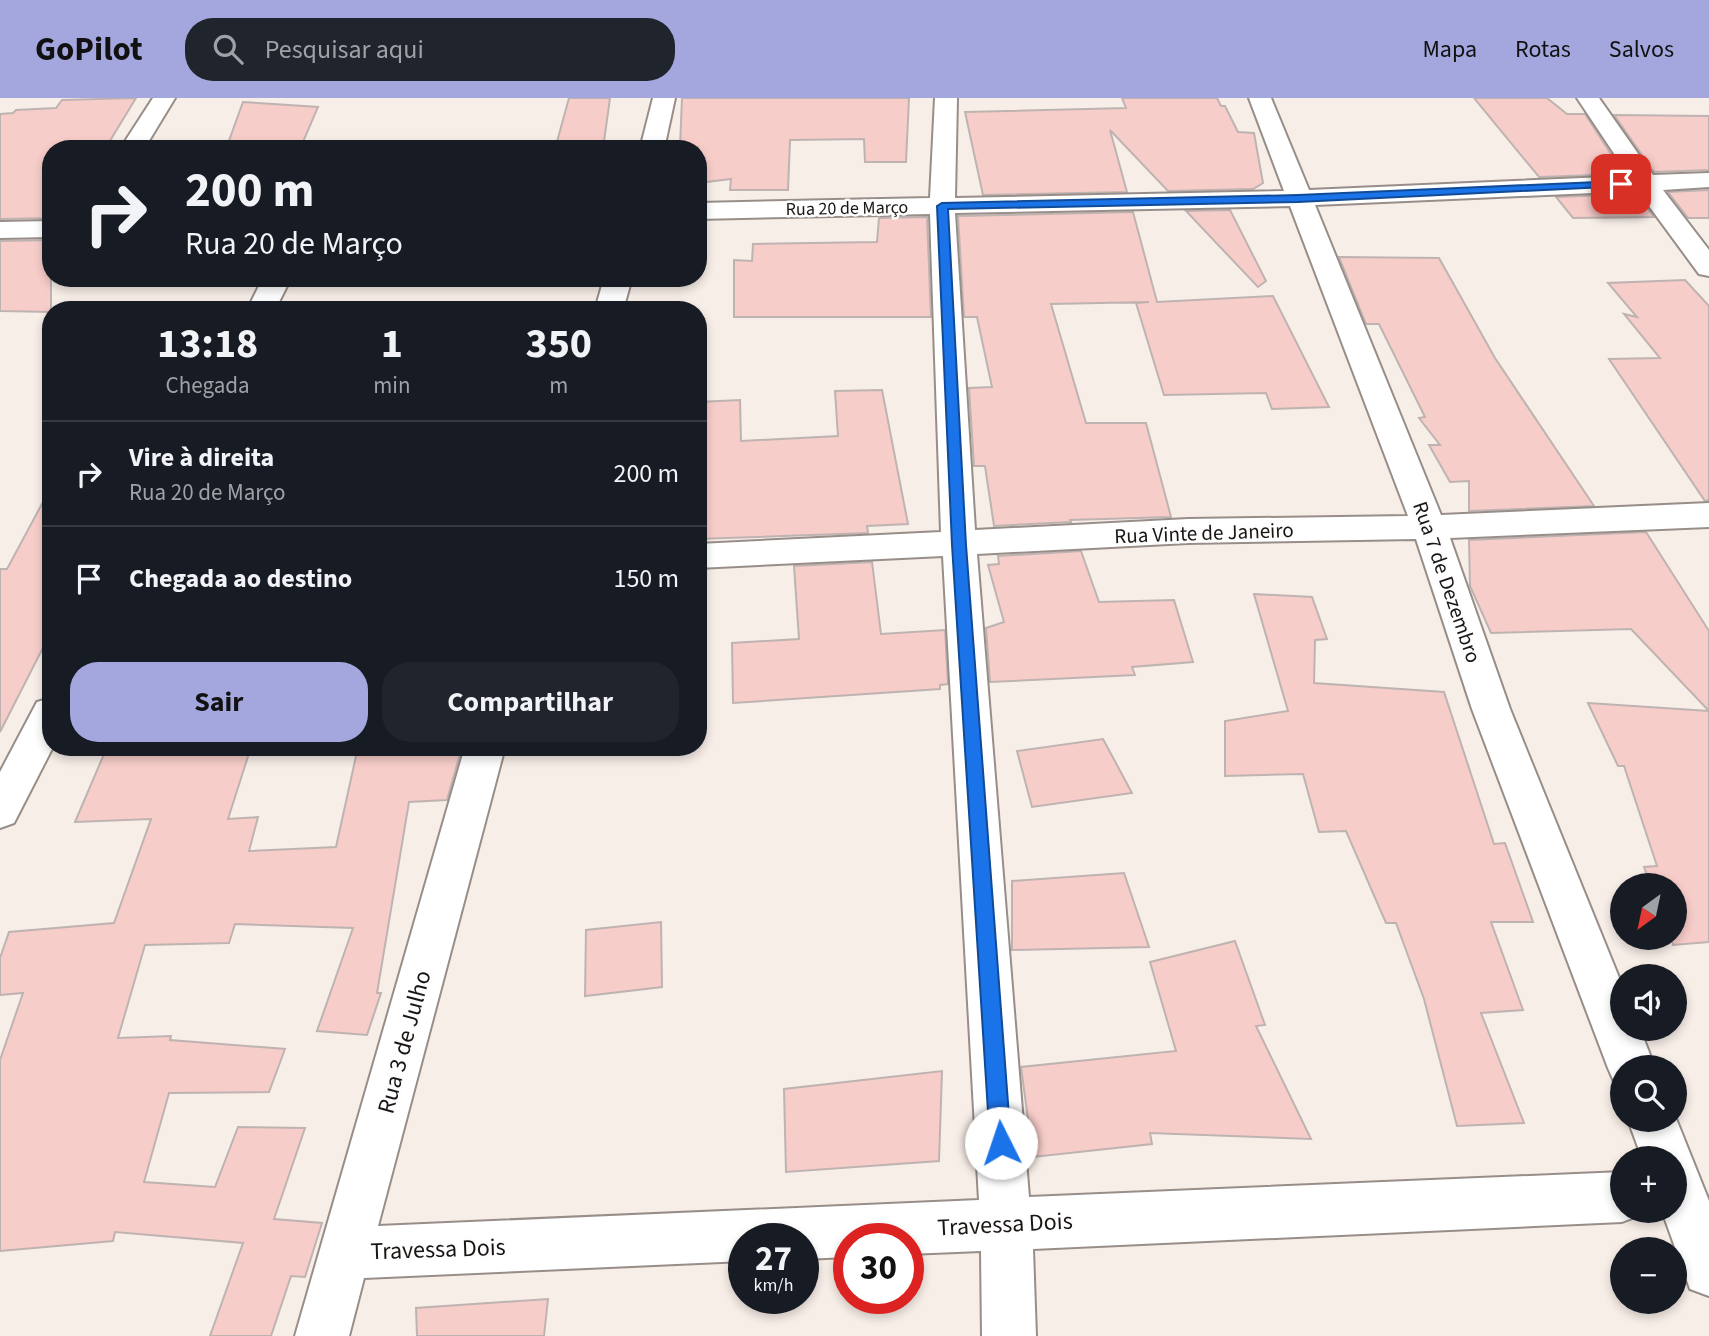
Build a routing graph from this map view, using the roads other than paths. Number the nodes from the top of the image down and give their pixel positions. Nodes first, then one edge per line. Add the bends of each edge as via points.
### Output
1 (164, 98) edge
2 (664, 98) edge
3 (946, 98) edge
4 (1260, 98) edge
5 (1588, 98) edge
6 (138, 140) edge
7 (654, 140) edge
8 (1709, 180) edge
9 (1648, 183) junction
10 (1298, 198) junction
11 (942, 206) junction
12 (707, 211) edge
13 (42, 229) edge
14 (0, 230) edge
15 (1709, 268) edge
16 (1709, 515) edge
17 (1429, 527) junction
18 (959, 545) junction
19 (707, 556) edge
20 (42, 730) edge
21 (483, 756) edge
22 (0, 811) edge
23 (1627, 1055) edge
24 (1610, 1197) edge
25 (1687, 1201) edge
26 (1006, 1224) junction
27 (345, 1252) junction
28 (1709, 1269) edge
29 (322, 1336) edge
30 (1009, 1336) edge

1 - 6 street
2 - 7 street
3 - 11 street
4 - 10 street, Rua 7 de Dezembro
5 - 9 street
8 - 9 street, Rua 20 de Março
9 - 10 street, Rua 20 de Março
9 - 15 street
10 - 11 street, Rua 20 de Março
10 - 17 street, Rua 7 de Dezembro
11 - 12 street, Rua 20 de Março
11 - 18 street
13 - 14 street
16 - 17 street, Rua Vinte de Janeiro
17 - 18 street, Rua Vinte de Janeiro via 1188,531
17 - 23 street, Rua 7 de Dezembro via 1491,709
18 - 19 street, Rua Vinte de Janeiro
18 - 26 street
20 - 22 street
21 - 27 street, Rua 3 de Julho
24 - 26 street, Travessa Dois
25 - 28 street
26 - 27 street, Travessa Dois
26 - 30 street
27 - 29 street, Rua 3 de Julho

